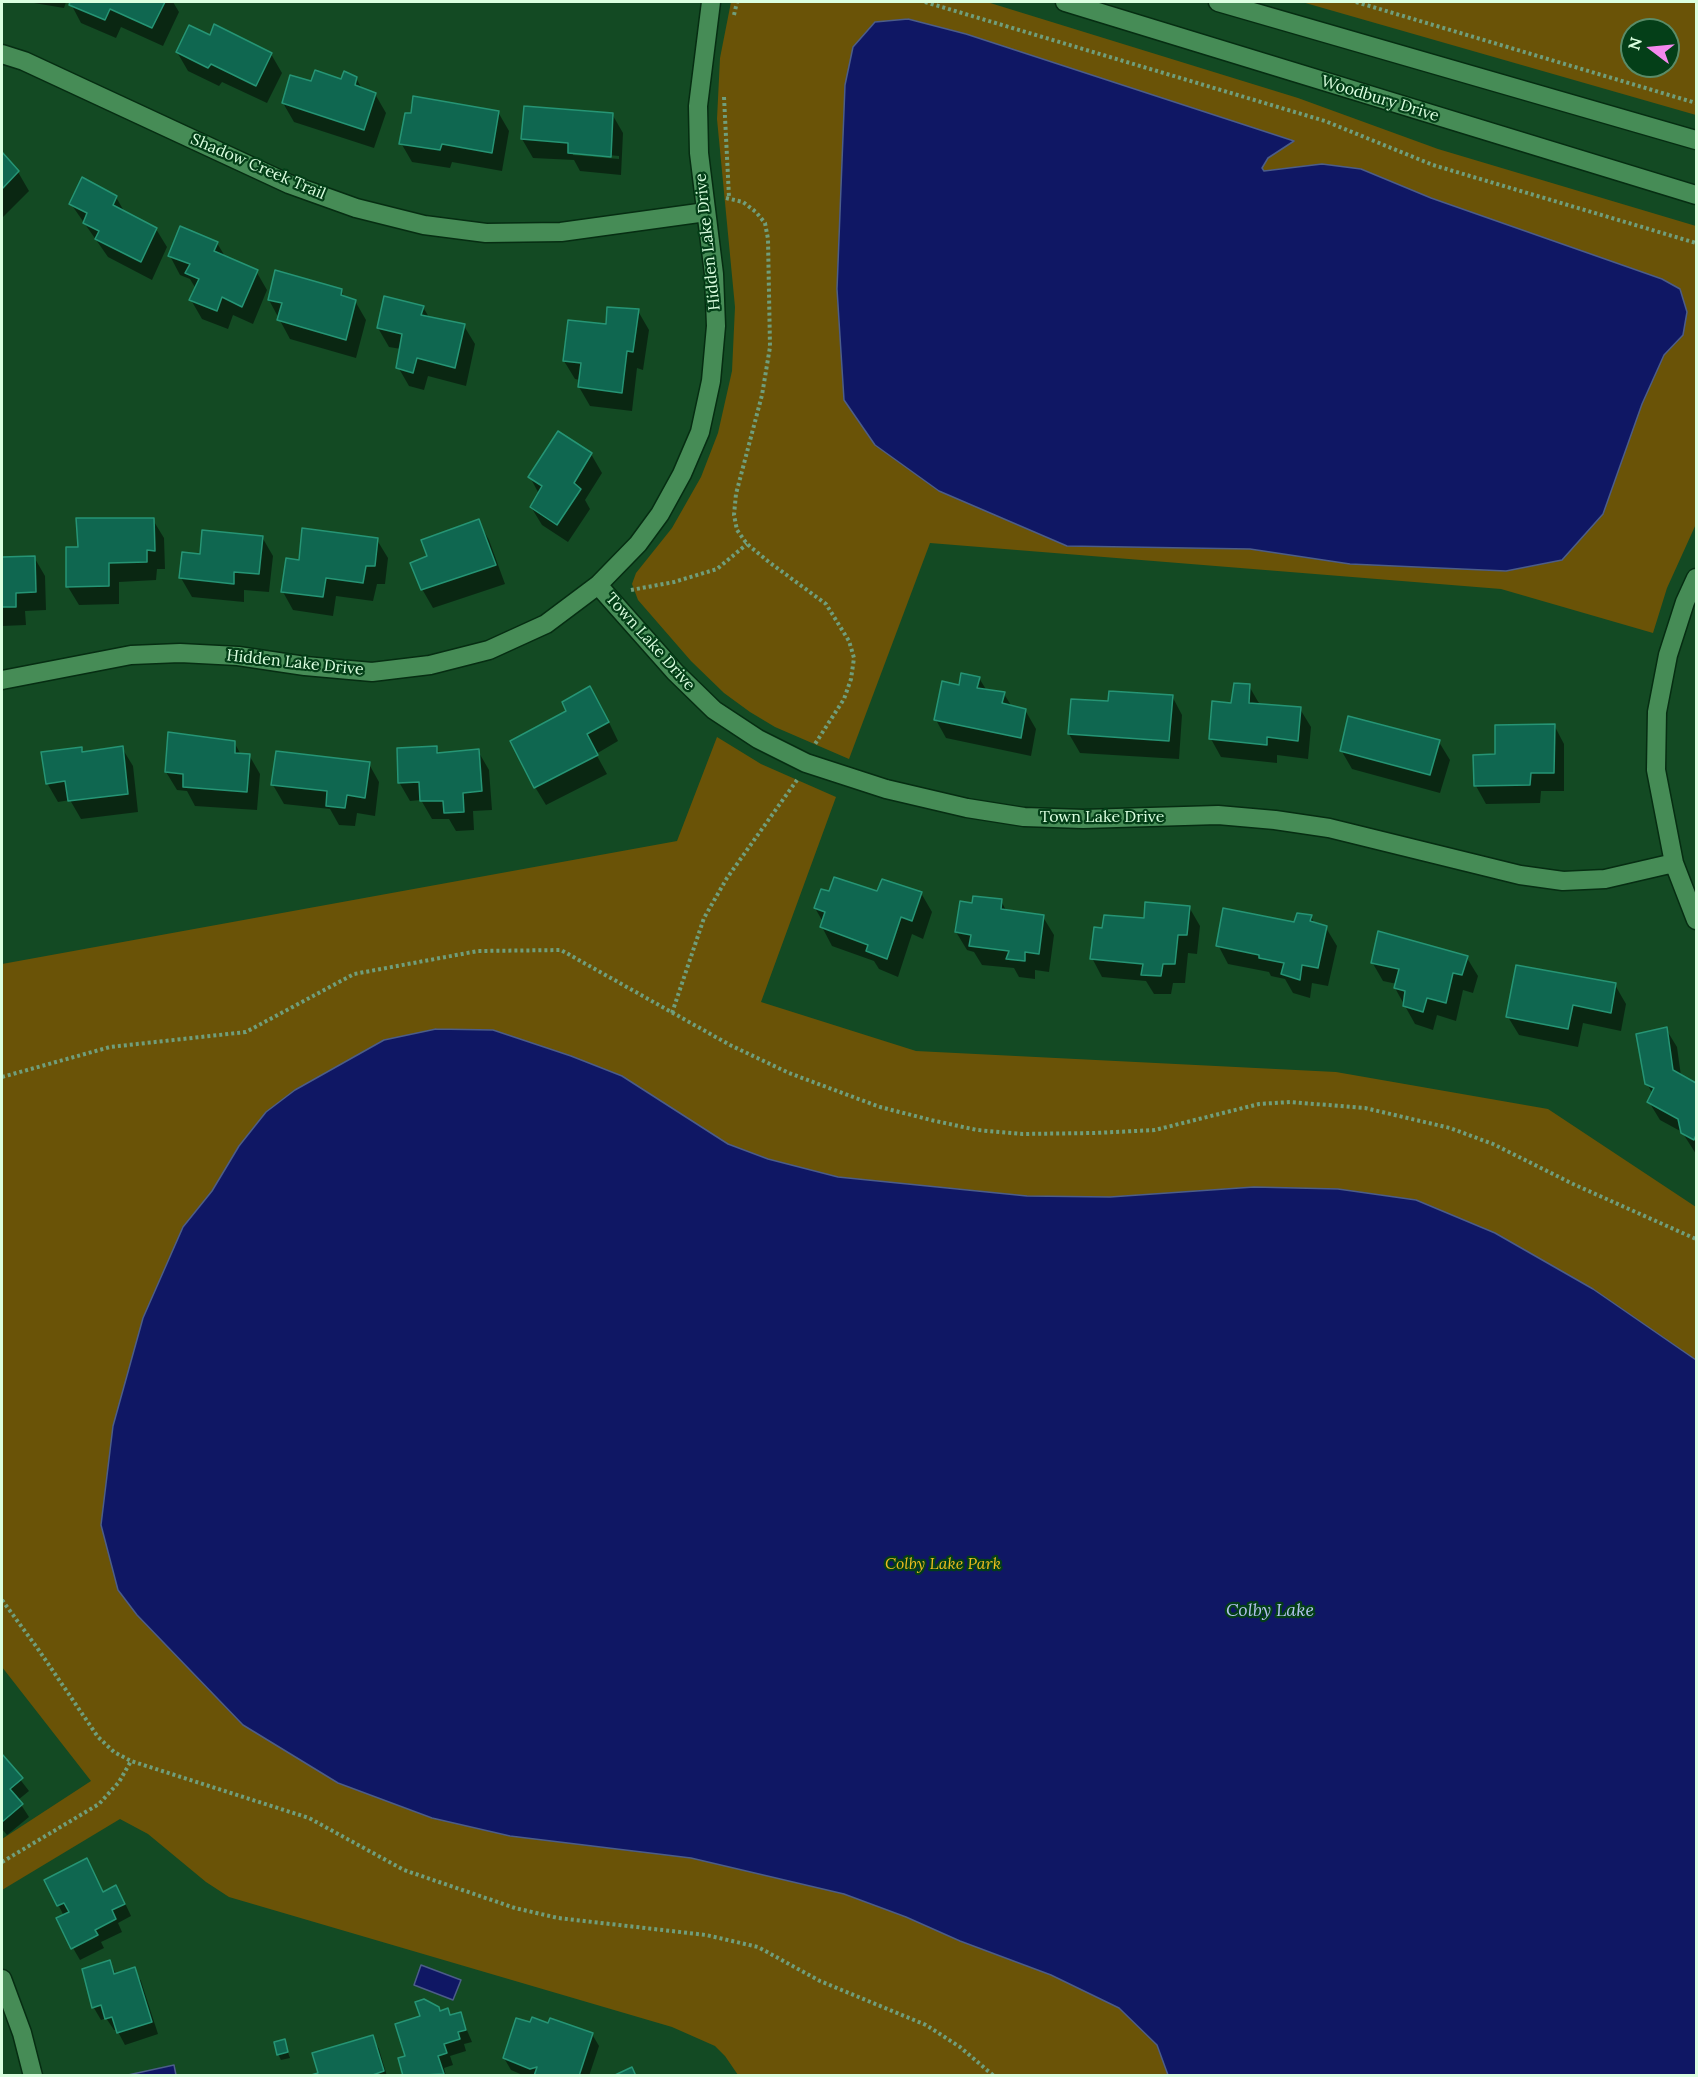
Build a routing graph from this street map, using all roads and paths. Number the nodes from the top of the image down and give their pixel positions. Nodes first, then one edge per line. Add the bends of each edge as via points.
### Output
1 (711, 2) edge
2 (737, 2) edge
3 (925, 2) edge
4 (1065, 2) edge
5 (1218, 2) edge
6 (1356, 2) edge
7 (732, 25) dead end
8 (2, 54) edge
9 (723, 94) dead end
10 (1696, 103) edge
11 (1696, 140) edge
12 (1696, 195) edge
13 (729, 198) junction
14 (705, 206) junction
15 (1696, 243) edge
16 (747, 544) junction
17 (1696, 578) edge
18 (598, 585) junction
19 (1691, 603) edge
20 (2, 680) edge
21 (817, 739) dead end
22 (794, 788) dead end
23 (1674, 863) junction
24 (1696, 920) edge
25 (672, 1013) junction
26 (2, 1077) edge
27 (1696, 1239) edge
28 (2, 1600) edge
29 (131, 1761) junction
30 (2, 1862) edge
31 (2, 1979) edge
32 (33, 2076) edge
33 (994, 2076) edge

1 - 14 street, Hidden Lake Drive via 698,106
2 - 7 path
3 - 15 path via 1324,121 1433,165
4 - 12 street, Woodbury Drive
5 - 11 street
6 - 10 path
8 - 14 street, Shadow Creek Trail via 289,184 356,208 424,225 486,233 561,232
9 - 13 path
13 - 14 path
13 - 16 path via 756,212 765,223 768,239 767,363 734,506 737,530
14 - 18 street, Hidden Lake Drive via 716,326 711,381 700,432 660,514 638,544
16 - 18 path via 717,569 674,582 636,591
16 - 21 path via 818,596 849,641 854,658 851,679 844,699
17 - 19 street
18 - 20 street, Hidden Lake Drive via 546,624 489,650 430,665 372,672 180,652 132,655
18 - 23 street, Town Lake Drive via 714,711 806,763 886,789 1024,817 1218,815 1275,820 1329,828 1520,875 1563,881 1605,879
19 - 23 street via 1668,655 1657,712 1656,770
22 - 25 path via 750,844 704,918
23 - 24 street
25 - 26 path via 561,950 478,951 354,974 246,1032 110,1047
25 - 27 path via 789,1073 880,1107 977,1130 1023,1134 1155,1130 1259,1104 1290,1102 1365,1108 1410,1117 1493,1144
28 - 29 path via 98,1737
29 - 30 path via 99,1804
29 - 33 path via 309,1818 404,1870 515,1908 558,1918 706,1935 758,1947 826,1984 926,2025
31 - 32 street

